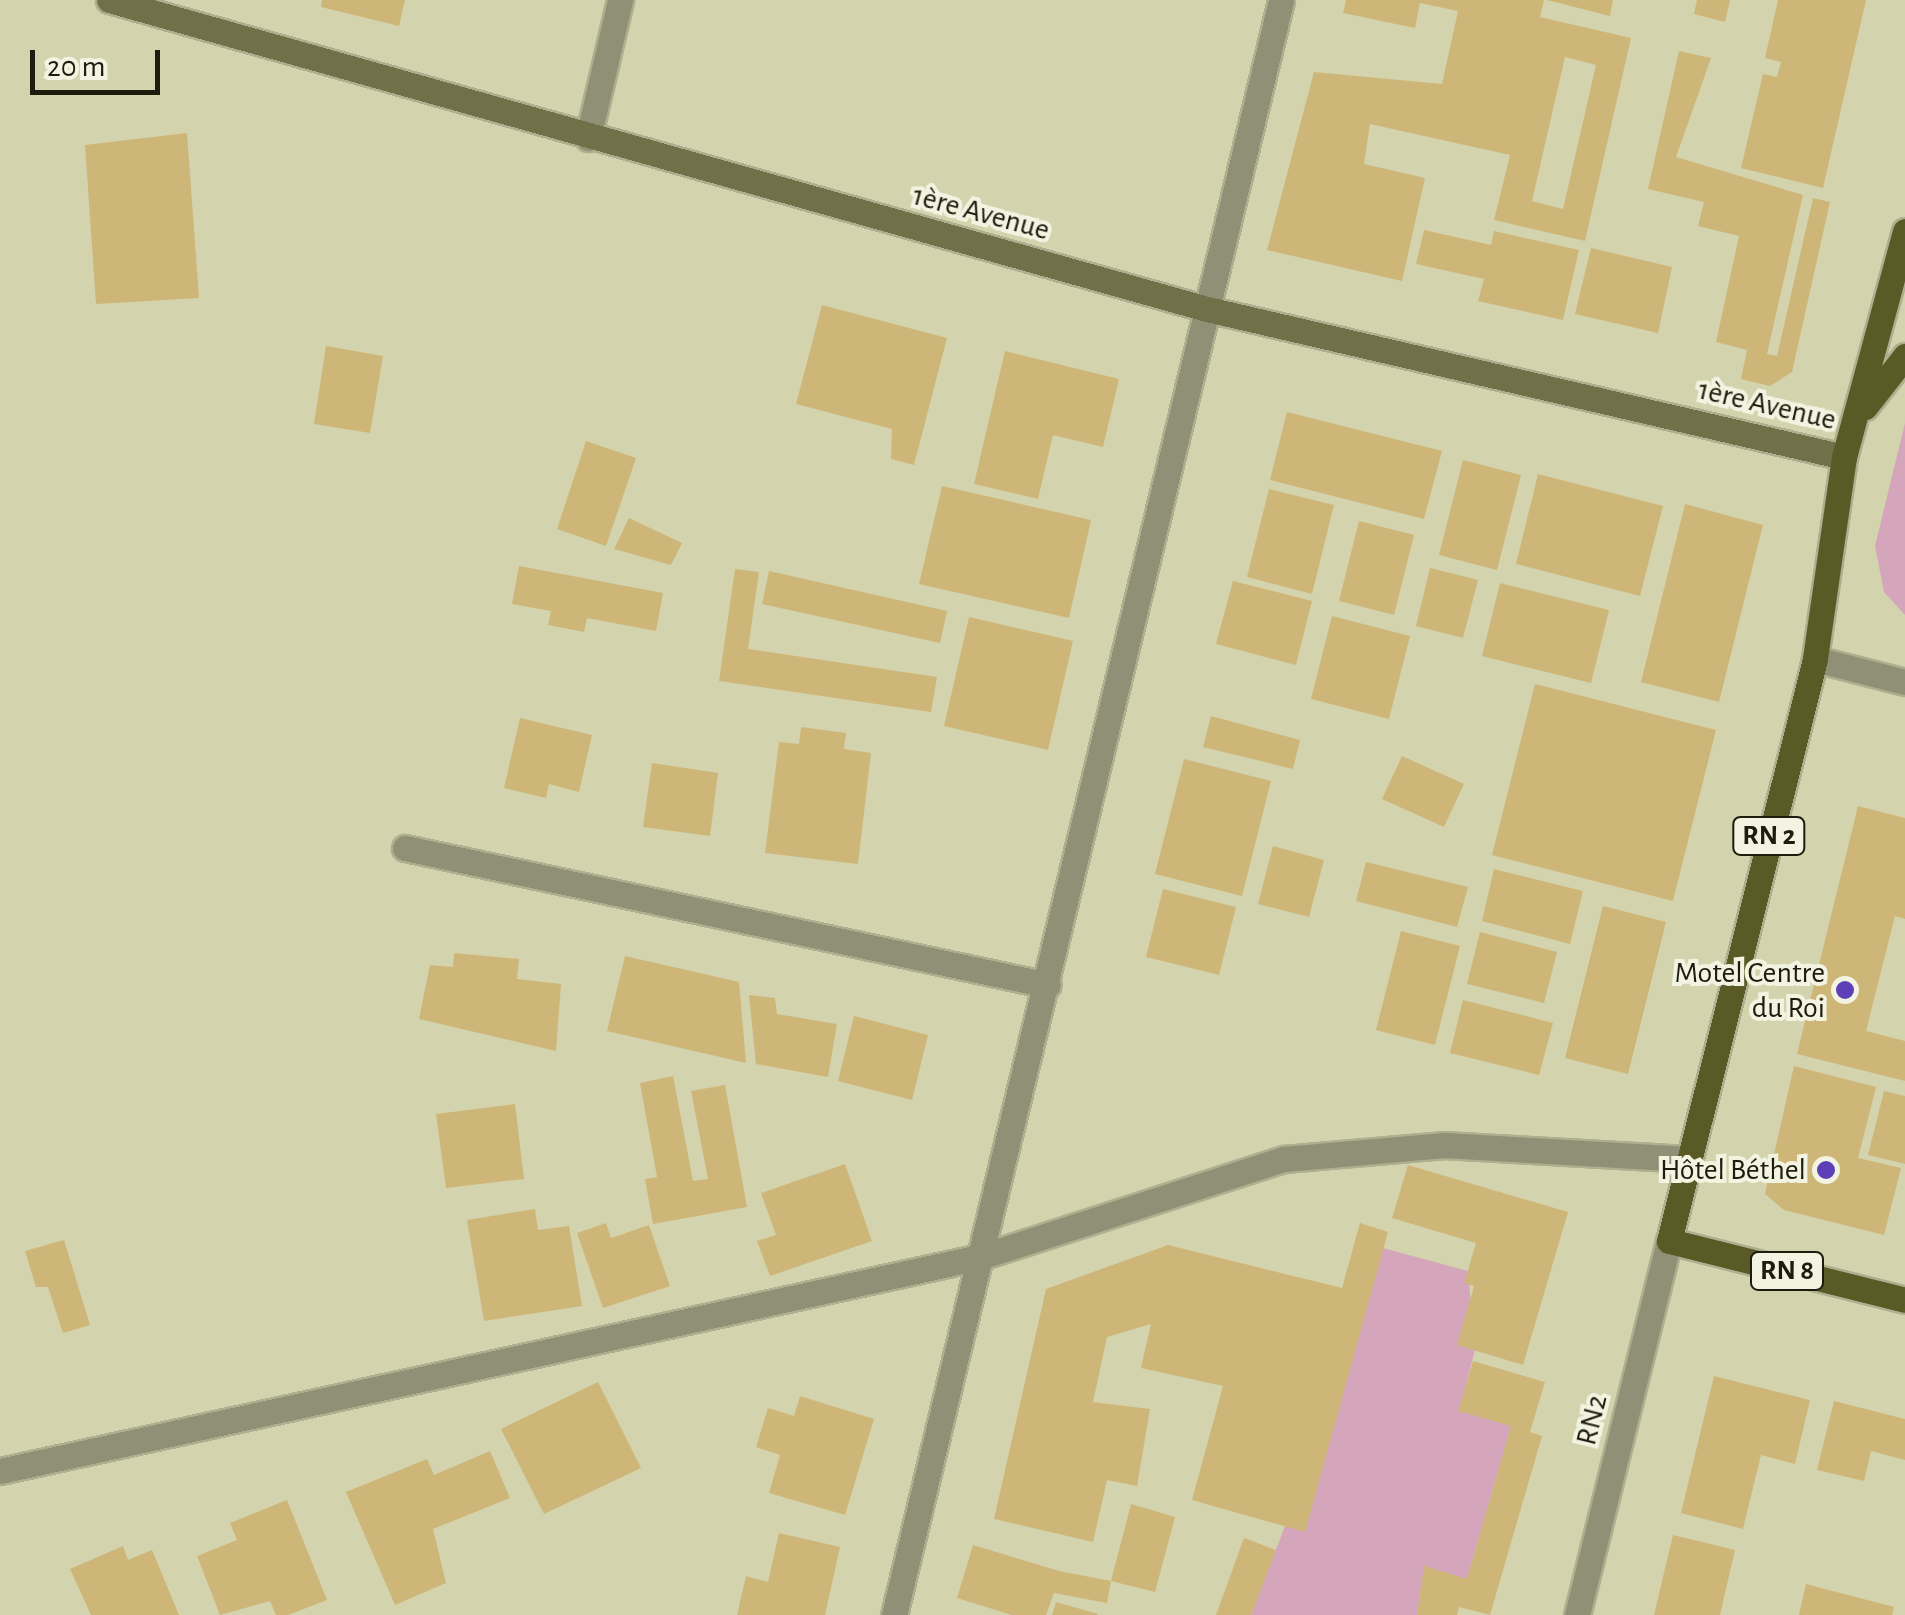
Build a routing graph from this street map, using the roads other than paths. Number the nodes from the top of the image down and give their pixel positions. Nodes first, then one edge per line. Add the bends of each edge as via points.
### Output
1 (109, 0) edge
2 (620, 0) edge
3 (1281, 0) edge
4 (588, 138) junction
5 (1905, 231) edge
6 (1207, 309) junction
7 (1905, 356) edge
8 (1852, 428) junction
9 (1844, 457) junction
10 (1815, 659) junction
11 (1905, 682) edge
12 (405, 848) dead end
13 (1048, 985) junction
14 (1684, 1159) junction
15 (1669, 1241) junction
16 (980, 1257) junction
17 (1905, 1300) edge
18 (0, 1471) edge
19 (894, 1615) edge
20 (1577, 1615) edge

1 - 4 main road, 1ère Avenue
2 - 4 street
3 - 6 street
4 - 6 main road, 1ère Avenue
5 - 8 main road, RN 2
6 - 9 main road, 1ère Avenue
6 - 13 street
7 - 8 main road
8 - 9 main road, RN 2
9 - 10 main road, RN 2
10 - 11 street
10 - 14 main road, RN 2
12 - 13 street
13 - 16 street
14 - 15 main road, RN 2
14 - 16 street via 1444,1145 1284,1159
15 - 17 main road, RN 8
15 - 20 street, RN2
16 - 18 street
16 - 19 street

